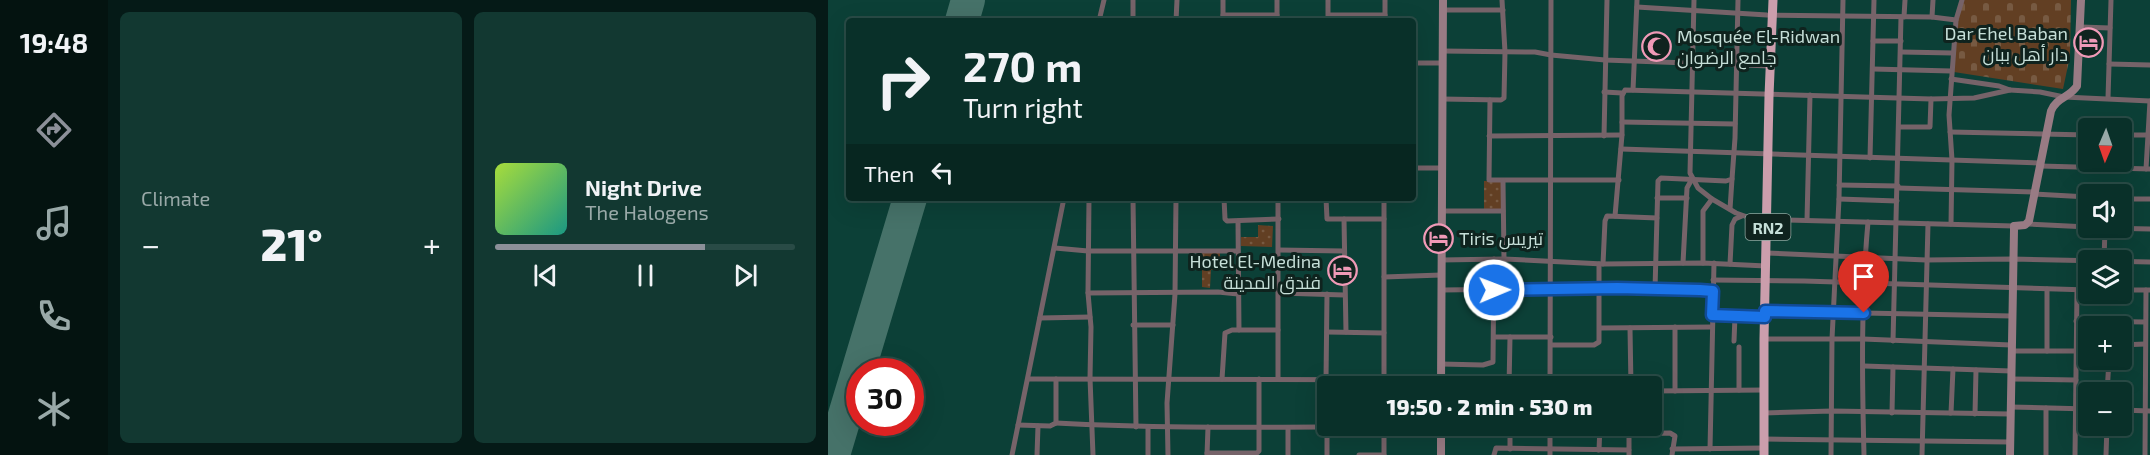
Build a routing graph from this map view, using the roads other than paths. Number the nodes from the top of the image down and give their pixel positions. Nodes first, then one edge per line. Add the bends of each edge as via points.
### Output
1 (1104, 0) edge
2 (1133, 0) edge
3 (1177, 0) edge
4 (1223, 0) edge
5 (1277, 0) edge
6 (1328, 0) edge
7 (1385, 0) edge
8 (1443, 0) edge
9 (1503, 0) edge
10 (1551, 0) edge
11 (1607, 0) edge
12 (1694, 0) edge
13 (1738, 0) edge
14 (1773, 0) edge
15 (1843, 0) edge
16 (1874, 0) edge
17 (1905, 0) edge
18 (1933, 0) edge
19 (1962, 0) edge
20 (2081, 0) edge
21 (2111, 0) edge
22 (1637, 3) edge
23 (1443, 10) junction
24 (1503, 10) junction
25 (1694, 10) junction
26 (1738, 12) junction
27 (1773, 15) junction
28 (1842, 15) junction
29 (1874, 16) junction
30 (1903, 17) junction
31 (1932, 17) junction
32 (1100, 18) edge
33 (1133, 18) edge
34 (1176, 18) edge
35 (1223, 18) edge
36 (1277, 18) edge
37 (1329, 18) edge
38 (1385, 18) edge
39 (1956, 20) junction
40 (2081, 27) junction
41 (2110, 28) junction
42 (1873, 41) junction
43 (1901, 41) junction
44 (1442, 51) junction
45 (1505, 52) junction
46 (1901, 52) junction
47 (1953, 53) junction
48 (1551, 55) junction
49 (1605, 60) junction
50 (1634, 61) junction
51 (1692, 62) junction
52 (1416, 63) edge
53 (1442, 63) junction
54 (1735, 64) junction
55 (2109, 64) junction
56 (2150, 65) edge
57 (1771, 66) junction
58 (1873, 69) junction
59 (1900, 70) junction
60 (1951, 71) junction
61 (1951, 80) junction
62 (1633, 90) junction
63 (2010, 90) junction
64 (1605, 92) junction
65 (1622, 93) junction
66 (1691, 93) junction
67 (1736, 94) junction
68 (1810, 95) junction
69 (1769, 96) junction
70 (1841, 97) junction
71 (2064, 97) junction
72 (1873, 98) junction
73 (1900, 98) junction
74 (2108, 98) junction
75 (1442, 99) junction
76 (1931, 99) junction
77 (1950, 99) junction
78 (1490, 100) junction
79 (2150, 101) edge
80 (1622, 122) junction
81 (1690, 123) junction
82 (1735, 124) junction
83 (1900, 127) junction
84 (1950, 132) junction
85 (2046, 134) junction
86 (1551, 135) junction
87 (1622, 135) junction
88 (2078, 135) edge
89 (2132, 135) edge
90 (2147, 135) junction
91 (1489, 136) junction
92 (1604, 136) junction
93 (1621, 149) junction
94 (1690, 152) junction
95 (1734, 154) junction
96 (1768, 154) junction
97 (1808, 155) junction
98 (1840, 157) junction
99 (1870, 158) junction
100 (1899, 159) junction
101 (1952, 160) junction
102 (2040, 165) junction
103 (2078, 166) edge
104 (1416, 168) edge
105 (1442, 168) junction
106 (2132, 168) edge
107 (2148, 169) edge
108 (1551, 179) junction
109 (1692, 179) junction
110 (1732, 179) junction
111 (1619, 180) junction
112 (1503, 181) junction
113 (1839, 185) junction
114 (1898, 187) junction
115 (1951, 191) junction
116 (2034, 193) junction
117 (2078, 196) edge
118 (1657, 198) junction
119 (1687, 198) junction
120 (1712, 199) junction
121 (1839, 199) junction
122 (2132, 199) edge
123 (2150, 199) edge
124 (1063, 201) edge
125 (1089, 201) edge
126 (1133, 201) edge
127 (1176, 201) edge
128 (1224, 201) edge
129 (1278, 201) edge
130 (1326, 201) edge
131 (1384, 201) edge
132 (1897, 201) junction
133 (1730, 210) junction
134 (1442, 211) junction
135 (1503, 211) junction
136 (1615, 216) junction
137 (1742, 216) junction
138 (1657, 218) junction
139 (1279, 219) junction
140 (1344, 219) junction
141 (1384, 219) junction
142 (1768, 219) junction
143 (1807, 220) junction
144 (1838, 220) junction
145 (1238, 221) junction
146 (1868, 222) junction
147 (1895, 223) junction
148 (1928, 224) junction
149 (1951, 224) junction
150 (2028, 224) junction
151 (2014, 226) junction
152 (2078, 226) edge
153 (2132, 229) edge
154 (2150, 229) edge
155 (1054, 248) junction
156 (1088, 250) junction
157 (1132, 250) junction
158 (1238, 250) junction
159 (1279, 250) junction
160 (1176, 251) junction
161 (1343, 251) junction
162 (1767, 253) junction
163 (1835, 256) junction
164 (1865, 257) junction
165 (1494, 259) junction
166 (1504, 259) junction
167 (1894, 259) junction
168 (2012, 259) junction
169 (1441, 260) junction
170 (1551, 260) junction
171 (1926, 260) junction
172 (2078, 260) edge
173 (2132, 262) edge
174 (2150, 262) edge
175 (1683, 263) junction
176 (1703, 263) junction
177 (1714, 263) junction
178 (1601, 264) junction
179 (1656, 264) junction
180 (1730, 264) junction
181 (1766, 266) junction
182 (1441, 275) junction
183 (1384, 277) junction
184 (1713, 280) junction
185 (1766, 281) junction
186 (1834, 283) junction
187 (1865, 284) junction
188 (1893, 284) junction
189 (1925, 285) junction
190 (2012, 288) junction
191 (1550, 289) junction
192 (1600, 289) junction
193 (1655, 289) junction
194 (2047, 289) junction
195 (1442, 290) junction
196 (1494, 290) junction
197 (2077, 290) joint
198 (2132, 290) edge
199 (2148, 290) edge
200 (1713, 291) junction
201 (1088, 293) junction
202 (1132, 293) junction
203 (1279, 293) junction
204 (1175, 294) junction
205 (1238, 294) junction
206 (1327, 294) junction
207 (1344, 295) junction
208 (1834, 311) junction
209 (1864, 313) junction
210 (1765, 314) junction
211 (1893, 314) junction
212 (1924, 314) junction
213 (1712, 315) junction
214 (1735, 316) junction
215 (2012, 316) junction
216 (1090, 317) junction
217 (1040, 318) junction
218 (2076, 321) joint
219 (2145, 322) junction
220 (2132, 323) edge
221 (1133, 325) junction
222 (1173, 325) junction
223 (1675, 327) junction
224 (1712, 327) junction
225 (1600, 328) junction
226 (1630, 328) junction
227 (1239, 330) junction
228 (1278, 330) junction
229 (1327, 332) junction
230 (1346, 332) junction
231 (1384, 333) junction
232 (1494, 337) junction
233 (1510, 337) junction
234 (1551, 337) junction
235 (1764, 339) junction
236 (1832, 339) junction
237 (1863, 339) junction
238 (1734, 341) dead end
239 (1893, 341) junction
240 (1923, 342) junction
241 (2145, 344) junction
242 (1551, 345) junction
243 (2132, 345) edge
244 (1739, 347) dead end
245 (2011, 348) junction
246 (2047, 351) junction
247 (2076, 351) junction
248 (2148, 358) edge
249 (1442, 364) junction
250 (1864, 366) junction
251 (1893, 367) junction
252 (1923, 368) junction
253 (1953, 369) junction
254 (1976, 370) junction
255 (2011, 375) junction
256 (1326, 376) edge
257 (1383, 376) edge
258 (1441, 376) edge
259 (1509, 376) edge
260 (1550, 376) edge
261 (1631, 376) edge
262 (1090, 378) junction
263 (1029, 379) junction
264 (1056, 379) junction
265 (1169, 379) junction
266 (1222, 379) junction
267 (1259, 379) junction
268 (1278, 379) junction
269 (1134, 380) junction
270 (1317, 380) edge
271 (2076, 380) junction
272 (1739, 390) junction
273 (1764, 390) junction
274 (1662, 391) edge
275 (1675, 391) junction
276 (1711, 391) junction
277 (2046, 408) junction
278 (2076, 408) junction
279 (2010, 410) junction
280 (2132, 410) edge
281 (1832, 411) junction
282 (2148, 411) edge
283 (1863, 412) junction
284 (1764, 413) junction
285 (1892, 413) junction
286 (1922, 413) junction
287 (1951, 413) junction
288 (1975, 414) junction
289 (1056, 423) junction
290 (1091, 425) junction
291 (1018, 426) junction
292 (1038, 426) junction
293 (1168, 426) junction
294 (1136, 427) junction
295 (1148, 427) junction
296 (1208, 427) junction
297 (1317, 427) edge
298 (1260, 428) junction
299 (1288, 428) junction
300 (1662, 433) edge
301 (1327, 436) edge
302 (1384, 436) edge
303 (1441, 436) edge
304 (1510, 436) edge
305 (1550, 436) edge
306 (1600, 436) edge
307 (1629, 436) edge
308 (2107, 436) edge
309 (1832, 440) junction
310 (1863, 441) junction
311 (1922, 441) junction
312 (2010, 442) junction
313 (1764, 447) edge
314 (1510, 448) junction
315 (1710, 449) junction
316 (1599, 450) junction
317 (1550, 452) edge
318 (1672, 452) edge
319 (1629, 453) edge
320 (1207, 454) edge
321 (1012, 455) edge
322 (1037, 455) edge
323 (1092, 455) edge
324 (1148, 455) edge
325 (1168, 455) edge
326 (1288, 455) edge
327 (1327, 455) edge
328 (1359, 455) edge
329 (1384, 455) edge
330 (1441, 455) edge
331 (1494, 455) edge
332 (1831, 455) edge
333 (1864, 455) edge
334 (1922, 455) edge
335 (2010, 455) edge
336 (2046, 455) edge
337 (2075, 455) edge
338 (2106, 455) edge
339 (2145, 455) edge

1 - 32 street
2 - 33 street
3 - 34 street
4 - 35 street
5 - 36 street
6 - 37 street
7 - 38 street
8 - 23 street
9 - 24 street
10 - 48 street
11 - 49 street
12 - 25 street
13 - 26 street
14 - 27 highway, RN2
15 - 28 street
16 - 29 street
17 - 30 street
18 - 31 street
19 - 39 street
20 - 40 street
21 - 41 street
22 - 25 street
22 - 50 street
23 - 24 street
23 - 44 street
24 - 45 street
25 - 26 street
25 - 51 street
26 - 27 street
26 - 54 street
27 - 28 street
27 - 57 highway, RN2
28 - 29 street
28 - 70 street
29 - 30 street
29 - 42 street
30 - 31 street
30 - 43 street
31 - 39 street
35 - 36 street
37 - 38 street
39 - 47 street
40 - 41 street
40 - 71 street via 2077,86
41 - 55 street
42 - 43 street
42 - 58 street
43 - 46 street
44 - 45 street
44 - 53 street
45 - 48 street
45 - 78 street via 1504,97
46 - 47 street
46 - 59 street
47 - 60 street
48 - 49 street
48 - 86 street
49 - 50 street
49 - 64 street
50 - 51 street
50 - 62 street
51 - 54 street
51 - 66 street
52 - 53 street
53 - 75 street
54 - 57 street
54 - 67 street
55 - 56 street
55 - 74 street
57 - 69 highway, RN2
58 - 59 street
58 - 72 street
59 - 60 street
59 - 73 street
60 - 61 street
61 - 63 street
61 - 77 street
62 - 65 street
62 - 66 street
63 - 71 street
63 - 77 street
64 - 65 street
64 - 92 street
65 - 80 street
66 - 67 street
66 - 81 street
67 - 69 street
67 - 82 street
68 - 69 street
68 - 70 street
68 - 97 street
69 - 96 highway, RN2
70 - 72 street
70 - 98 street
71 - 74 street
71 - 85 street via 2054,103
72 - 73 street
72 - 99 street
73 - 76 street
73 - 83 street
74 - 79 street
75 - 78 street
75 - 105 street
76 - 77 street
76 - 83 street via 1930,127
77 - 84 street
78 - 91 street
79 - 90 street
80 - 81 street
80 - 87 street
81 - 82 street
81 - 94 street
82 - 95 street
83 - 100 street
84 - 85 street
84 - 101 street
85 - 88 street
85 - 102 street
86 - 91 street
86 - 92 street
86 - 108 street
87 - 92 street
87 - 93 street
89 - 90 street
90 - 107 street
91 - 112 street via 1487,179
93 - 94 street
93 - 111 street
94 - 95 street
94 - 109 street
95 - 96 street
95 - 110 street
96 - 97 street
96 - 142 highway, RN2
97 - 98 street
97 - 143 street
98 - 99 street
98 - 113 street
99 - 100 street
100 - 101 street
100 - 114 street
101 - 102 street
101 - 115 street
102 - 103 street
102 - 116 street
104 - 105 street
105 - 134 street
106 - 107 street
108 - 111 street
108 - 112 street
108 - 170 street
109 - 110 street
109 - 118 street via 1661,178
109 - 119 street via 1687,185
109 - 120 street
110 - 133 street
111 - 136 street
112 - 135 street
113 - 114 street
113 - 121 street
114 - 115 street
114 - 132 street
115 - 116 street
115 - 149 street
116 - 117 street
116 - 150 street
118 - 119 street
118 - 138 street
119 - 175 street
120 - 133 street
120 - 176 street via 1703,211
121 - 132 street
121 - 144 street
122 - 123 street
124 - 155 street
125 - 156 street
126 - 157 street
127 - 160 street
128 - 145 street via 1226,219
129 - 139 street
130 - 140 street via 1327,219
131 - 141 street
132 - 147 street
133 - 137 street
134 - 135 street
134 - 169 street
135 - 166 street
136 - 138 street
136 - 178 street via 1607,216 1605,221
137 - 142 street
137 - 180 street via 1732,225
138 - 179 street
139 - 145 street
139 - 159 street
140 - 141 street
140 - 161 street
141 - 183 street
142 - 143 street
142 - 162 highway, RN2
143 - 144 street
144 - 146 street
144 - 163 street
145 - 158 street
146 - 147 street
146 - 164 street
147 - 148 street
147 - 167 street
148 - 149 street
148 - 171 street
149 - 151 street
150 - 151 street
150 - 152 street
151 - 168 street
153 - 154 street
155 - 156 street
155 - 217 street
156 - 157 street
156 - 201 street
157 - 160 street
157 - 202 street
158 - 160 street
158 - 205 street
159 - 161 street
159 - 203 street
160 - 204 street
161 - 207 street
162 - 163 street
162 - 181 highway, RN2
163 - 164 street
163 - 186 street
164 - 167 street
164 - 187 street
165 - 166 street
165 - 169 street
165 - 196 street
166 - 170 street
167 - 171 street
167 - 188 street
168 - 171 street
168 - 172 street
168 - 190 street
169 - 182 street
170 - 178 street
170 - 191 street
171 - 189 street
173 - 174 street
175 - 176 street
175 - 179 street
176 - 177 street
177 - 180 street
177 - 184 street
178 - 179 street
178 - 192 street
179 - 193 street
180 - 181 street
181 - 185 highway, RN2
182 - 183 street
182 - 195 street
183 - 231 street
184 - 185 street
184 - 200 street
185 - 186 street
185 - 210 highway, RN2
186 - 187 street
186 - 208 street
187 - 188 street
187 - 209 street
188 - 189 street
188 - 211 street
189 - 190 street
189 - 212 street
190 - 194 street
190 - 215 street
191 - 192 street
191 - 196 street
191 - 234 street
192 - 193 street
192 - 225 street
193 - 200 street
194 - 197 street
194 - 246 street
195 - 196 street
195 - 249 street
196 - 232 street
197 - 218 street
198 - 199 street
199 - 219 street
200 - 213 street
201 - 202 street
201 - 216 street
202 - 204 street
202 - 221 street
203 - 206 street
203 - 228 street
204 - 205 street
204 - 222 street
205 - 227 street
206 - 207 street
206 - 229 street
207 - 230 street
208 - 209 street
208 - 210 street
208 - 236 street
209 - 211 street
209 - 237 street
210 - 214 street
210 - 235 highway, RN2
211 - 212 street
211 - 239 street
212 - 215 street
212 - 240 street
213 - 214 street
213 - 224 street
214 - 238 street
215 - 245 street
216 - 217 street
216 - 262 street
217 - 263 street
218 - 247 street
219 - 220 street
219 - 241 street
221 - 222 street
221 - 269 street
222 - 265 street
223 - 224 street
223 - 226 street
223 - 275 street
224 - 276 street
225 - 226 street
225 - 242 street via 1597,344
226 - 261 street
227 - 228 street
227 - 266 street via 1225,333
228 - 268 street
229 - 230 street
229 - 256 street
230 - 231 street
231 - 257 street
232 - 233 street
232 - 249 street via 1494,359 1490,364
233 - 234 street
233 - 259 street
234 - 242 street
235 - 236 street
235 - 273 highway, RN2
236 - 237 street
236 - 281 street
237 - 239 street
237 - 250 street
239 - 240 street
240 - 245 street
240 - 252 street
241 - 243 street
241 - 248 street
242 - 260 street
244 - 272 street
245 - 246 street
245 - 255 street
246 - 247 street
247 - 271 street
248 - 282 street
249 - 258 street
250 - 251 street
250 - 283 street
251 - 252 street
251 - 285 street
252 - 253 street
252 - 286 street
253 - 254 street
253 - 287 street
254 - 255 street
254 - 288 street
255 - 271 street
255 - 279 street
262 - 264 street
262 - 269 street
262 - 290 street
263 - 264 street
263 - 291 street
264 - 289 street
265 - 266 street
265 - 269 street
265 - 293 street
266 - 267 street
267 - 268 street
267 - 298 street
268 - 270 street
269 - 294 street
271 - 278 street
272 - 273 street
272 - 276 street
273 - 284 highway, RN2
274 - 275 street
275 - 276 street
276 - 315 street
277 - 278 street
277 - 279 street
277 - 336 street
278 - 337 street
279 - 288 street
279 - 312 street
280 - 282 street
281 - 283 street
281 - 284 street
281 - 309 street
282 - 339 street
283 - 285 street
283 - 310 street
284 - 313 highway, RN2
285 - 286 street
286 - 287 street
286 - 311 street
287 - 288 street
289 - 290 street
289 - 292 street
290 - 294 street
290 - 323 street
291 - 292 street
291 - 321 street
292 - 322 street
293 - 295 street
293 - 296 street
293 - 325 street
294 - 295 street
295 - 324 street
296 - 298 street
296 - 320 street
297 - 299 street
298 - 299 street
298 - 320 street via 1257,453
299 - 326 street
300 - 318 street via 1675,436
301 - 327 street
302 - 329 street
303 - 330 street
304 - 314 street
305 - 317 street
306 - 316 street
307 - 319 street
308 - 338 street
309 - 310 street
309 - 313 street
309 - 332 street
310 - 311 street
310 - 333 street
311 - 312 street
311 - 334 street
312 - 335 street
313 - 315 street
314 - 317 street
314 - 331 street via 1497,448
315 - 318 street
316 - 317 street
316 - 319 street
328 - 329 street

